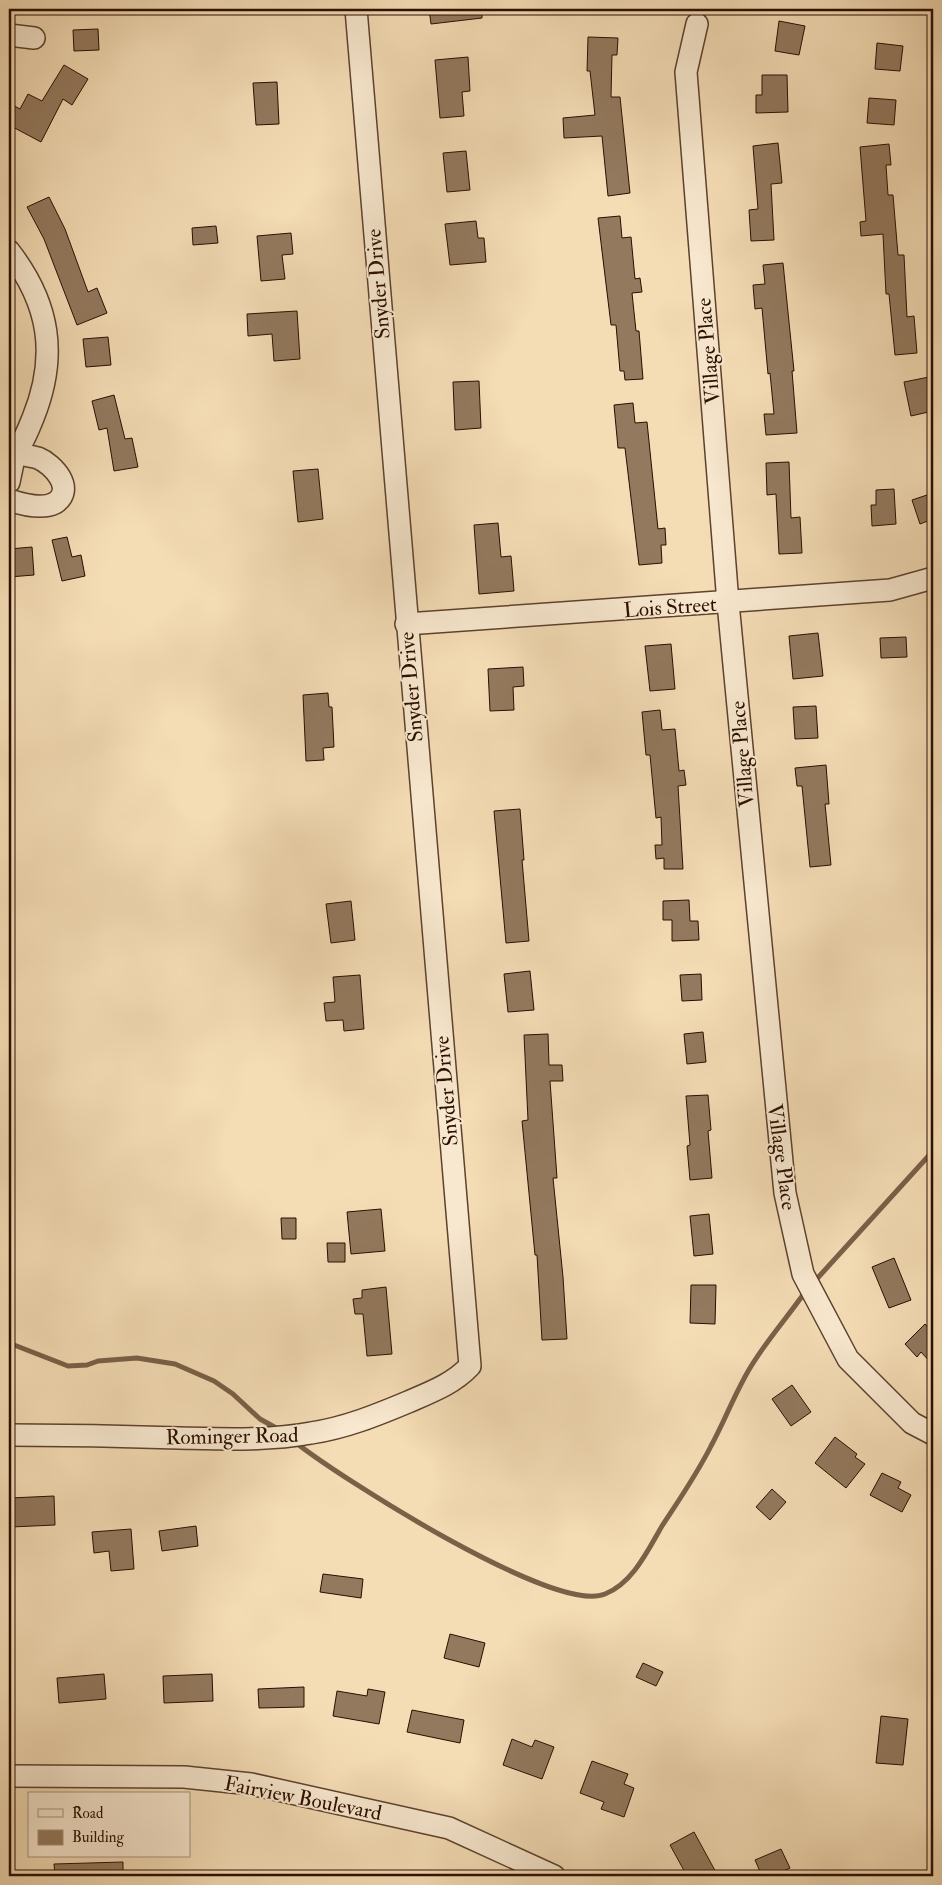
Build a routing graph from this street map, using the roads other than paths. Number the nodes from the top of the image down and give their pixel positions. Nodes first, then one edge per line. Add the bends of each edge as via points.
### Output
1 (356, 9) edge
2 (696, 24) dead end
3 (9, 35) edge
4 (34, 38) dead end
5 (9, 251) edge
6 (12, 455) edge
7 (9, 482) edge
8 (9, 500) edge
9 (933, 578) edge
10 (728, 603) junction
11 (406, 624) junction
12 (470, 1366) joint
13 (933, 1434) edge
14 (9, 1435) edge
15 (9, 1776) edge
16 (554, 1876) edge

1 - 11 street, Snyder Drive
2 - 10 street, Village Place via 686,72
3 - 4 street
5 - 6 street via 41,304 48,351 38,405 26,434
6 - 7 street
6 - 8 street via 38,458 56,470 63,482 63,494 55,503 44,506
9 - 10 street, Lois Street via 890,590
10 - 11 street, Lois Street
10 - 13 street, Village Place via 776,1114 785,1193 804,1274 848,1359 912,1423
11 - 12 street, Snyder Drive
12 - 14 street, Rominger Road via 446,1385 359,1422 282,1438
15 - 16 street, Fairview Boulevard via 184,1778 251,1784 449,1828

